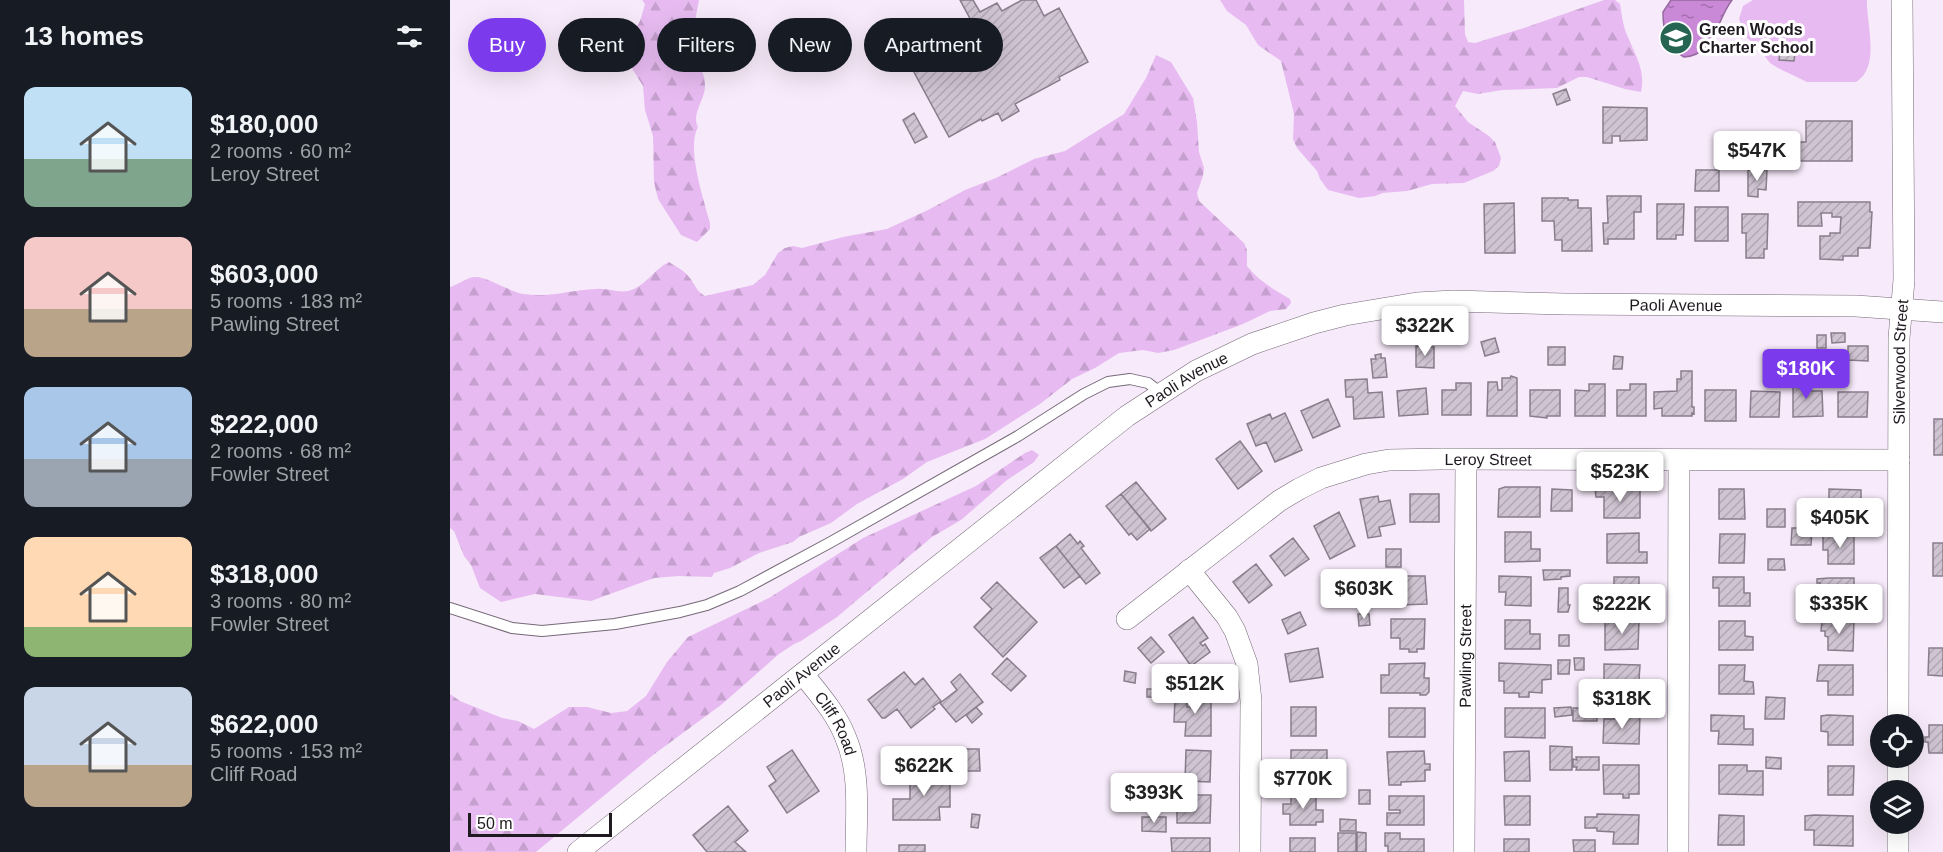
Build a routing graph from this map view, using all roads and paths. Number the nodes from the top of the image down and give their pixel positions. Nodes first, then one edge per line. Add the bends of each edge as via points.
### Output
1 (1902, 0) edge
2 (1902, 309) junction
3 (1943, 312) edge
4 (1161, 393) junction
5 (1466, 459) junction
6 (1679, 460) junction
7 (1899, 460) junction
8 (1189, 570) junction
9 (450, 608) edge
10 (1127, 619) dead end
11 (803, 674) junction
12 (1898, 714) edge
13 (1898, 834) edge
14 (578, 852) edge
15 (856, 852) edge
16 (1250, 852) edge
17 (1464, 852) edge
18 (1678, 852) edge
19 (1898, 852) edge

1 - 2 street, Silverwood Street
2 - 3 street, Paoli Avenue
2 - 4 street, Paoli Avenue via 1417,303 1345,315 1280,334 1221,358
2 - 7 street, Silverwood Street
4 - 9 lane via 1148,383 1130,379 1108,382 831,542 706,605 615,624 542,631 512,628
4 - 11 street, Paoli Avenue via 1085,448
5 - 6 street, Leroy Street
5 - 8 street, Leroy Street via 1389,460 1321,478 1279,501
5 - 17 street, Pawling Street
6 - 7 street, Leroy Street
6 - 18 street
7 - 12 street, Silverwood Street
8 - 10 street, Leroy Street
8 - 16 street via 1227,618 1247,664 1251,701
11 - 14 street, Paoli Avenue
11 - 15 street, Cliff Road via 837,719 851,752 856,790
13 - 19 street

